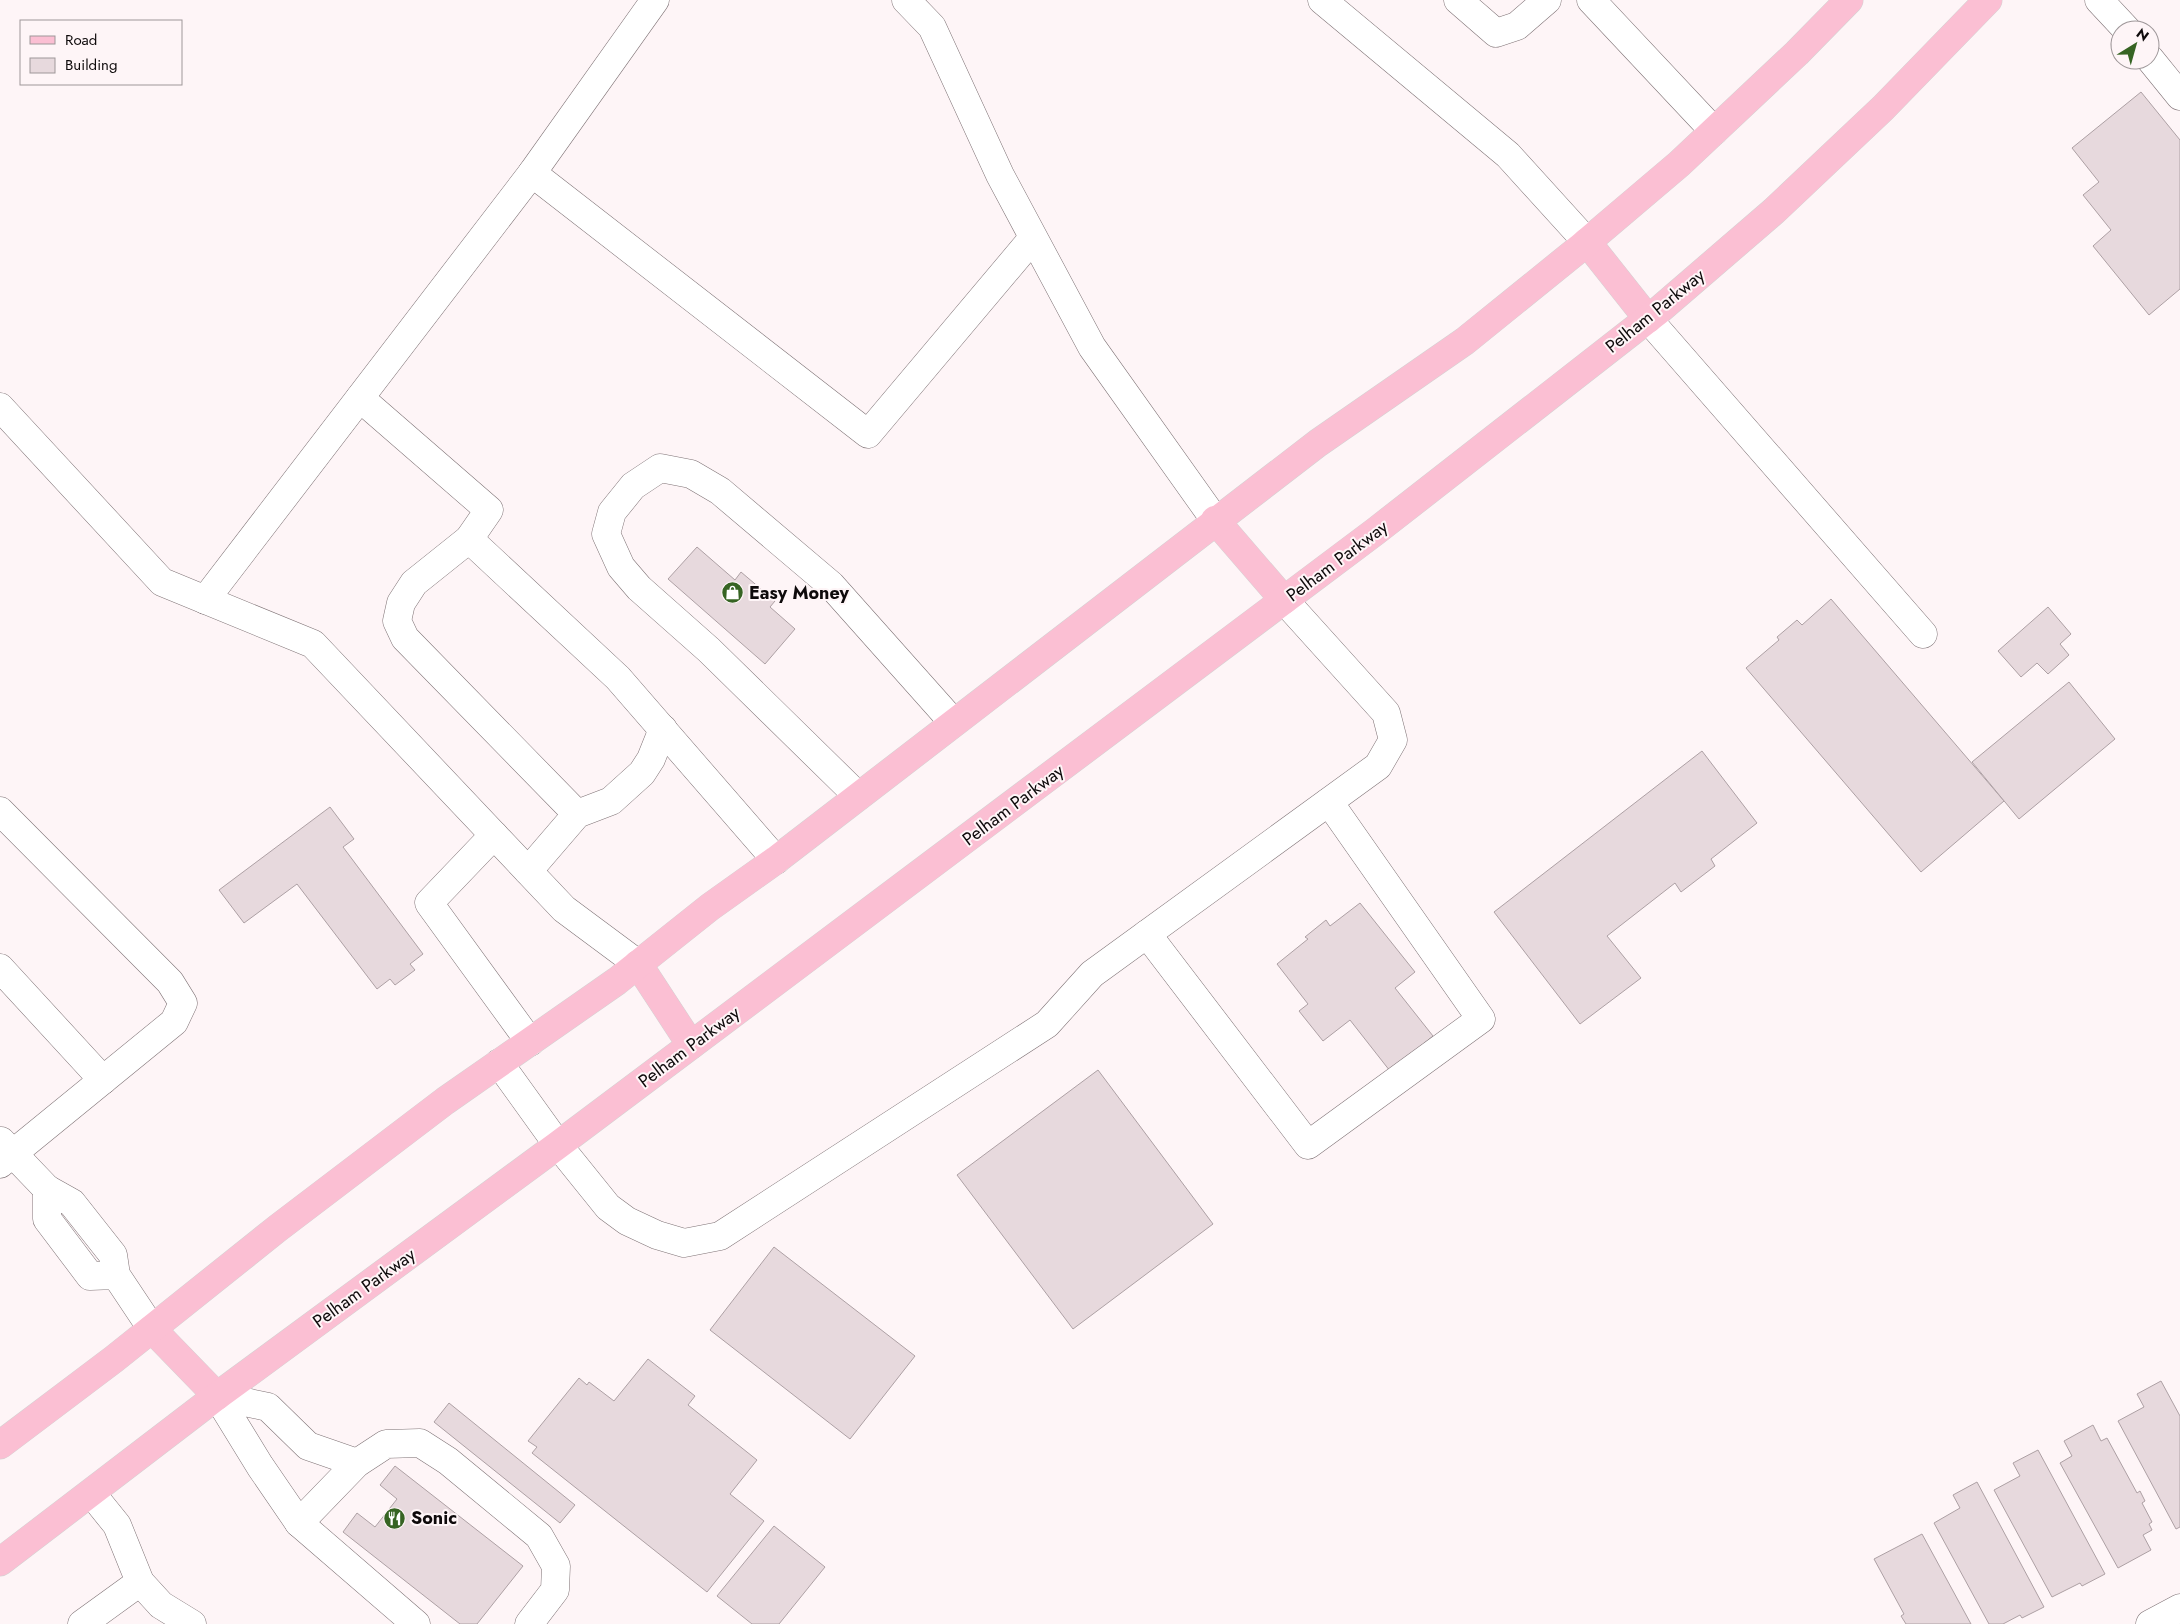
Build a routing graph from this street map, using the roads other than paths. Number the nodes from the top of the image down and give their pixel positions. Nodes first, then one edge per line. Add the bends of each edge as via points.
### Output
1 (655, 0) edge
2 (906, 0) edge
3 (1322, 0) edge
4 (1458, 0) edge
5 (1547, 0) edge
6 (1592, 0) edge
7 (1849, 0) edge
8 (1988, 0) edge
9 (2099, 0) edge
10 (2118, 20) edge
11 (2159, 70) edge
12 (2180, 96) edge
13 (1714, 131) junction
14 (532, 173) junction
15 (1033, 238) junction
16 (1587, 242) junction
17 (1648, 319) junction
18 (360, 398) junction
19 (0, 407) edge
20 (1215, 520) junction
21 (469, 539) junction
22 (205, 600) junction
23 (1284, 600) junction
24 (1923, 634) dead end
25 (954, 722) junction
26 (663, 729) junction
27 (858, 796) junction
28 (1329, 802) junction
29 (0, 811) edge
30 (577, 814) junction
31 (494, 835) junction
32 (776, 860) junction
33 (528, 871) junction
34 (1147, 934) junction
35 (638, 964) junction
36 (0, 968) edge
37 (530, 1042) junction
38 (691, 1045) junction
39 (499, 1064) junction
40 (103, 1080) junction
41 (558, 1145) junction
42 (4, 1153) edge
43 (152, 1329) junction
44 (217, 1396) junction
45 (0, 1445) edge
46 (357, 1463) junction
47 (92, 1494) junction
48 (299, 1523) junction
49 (0, 1562) edge
50 (140, 1582) junction
51 (2180, 1608) edge
52 (82, 1624) edge
53 (192, 1624) edge
54 (416, 1624) edge
55 (529, 1624) edge
56 (2150, 1624) edge

1 - 14 street
2 - 15 street via 932,27 1000,175
3 - 16 street via 1508,155
4 - 5 street via 1496,32 1517,26
6 - 13 street
7 - 13 main road
8 - 17 main road, Pelham Parkway via 1818,170
9 - 10 street
11 - 12 street
13 - 16 main road
14 - 15 street via 868,434
14 - 18 street
15 - 20 street via 1092,346
16 - 17 main road
16 - 20 main road via 1465,341 1318,442
17 - 23 main road, Pelham Parkway
17 - 24 street
18 - 21 street via 488,510
18 - 22 street
19 - 22 street via 162,582
20 - 23 main road
20 - 25 main road
21 - 26 street via 618,678
21 - 30 street via 414,583 401,603 397,621 405,638
22 - 31 street via 312,644
23 - 28 street via 1386,713 1393,740 1378,766
23 - 38 main road, Pelham Parkway
25 - 27 main road
25 - 27 street via 831,585 720,491 691,474 660,468 633,486 612,512 606,534 621,567 639,588 709,650
26 - 30 street via 642,773 611,801
26 - 32 street
27 - 32 main road
28 - 34 street
28 - 34 street via 1481,1019 1324,1134 1308,1145
29 - 40 street via 170,982 183,1003 174,1022
30 - 33 street
31 - 33 street
31 - 37 street via 429,903
32 - 35 main road
33 - 35 street via 564,910
34 - 41 street via 1092,974 1047,1024 720,1236 684,1243 627,1221 608,1206
35 - 37 main road
35 - 38 main road
36 - 40 street
37 - 39 main road
38 - 41 main road, Pelham Parkway
39 - 41 street
39 - 43 main road via 286,1222
40 - 42 street
41 - 44 main road, Pelham Parkway
42 - 43 street via 78,1210 113,1254 116,1274
43 - 44 main road
43 - 45 main road
44 - 46 street via 268,1407 308,1446
44 - 47 main road, Pelham Parkway
44 - 48 street
46 - 48 street
46 - 55 street via 386,1444 420,1443 448,1461 539,1536 556,1566 555,1590
47 - 49 main road, Pelham Parkway
47 - 50 street via 117,1525
48 - 54 street
50 - 52 street
50 - 53 street via 161,1605
51 - 56 street

